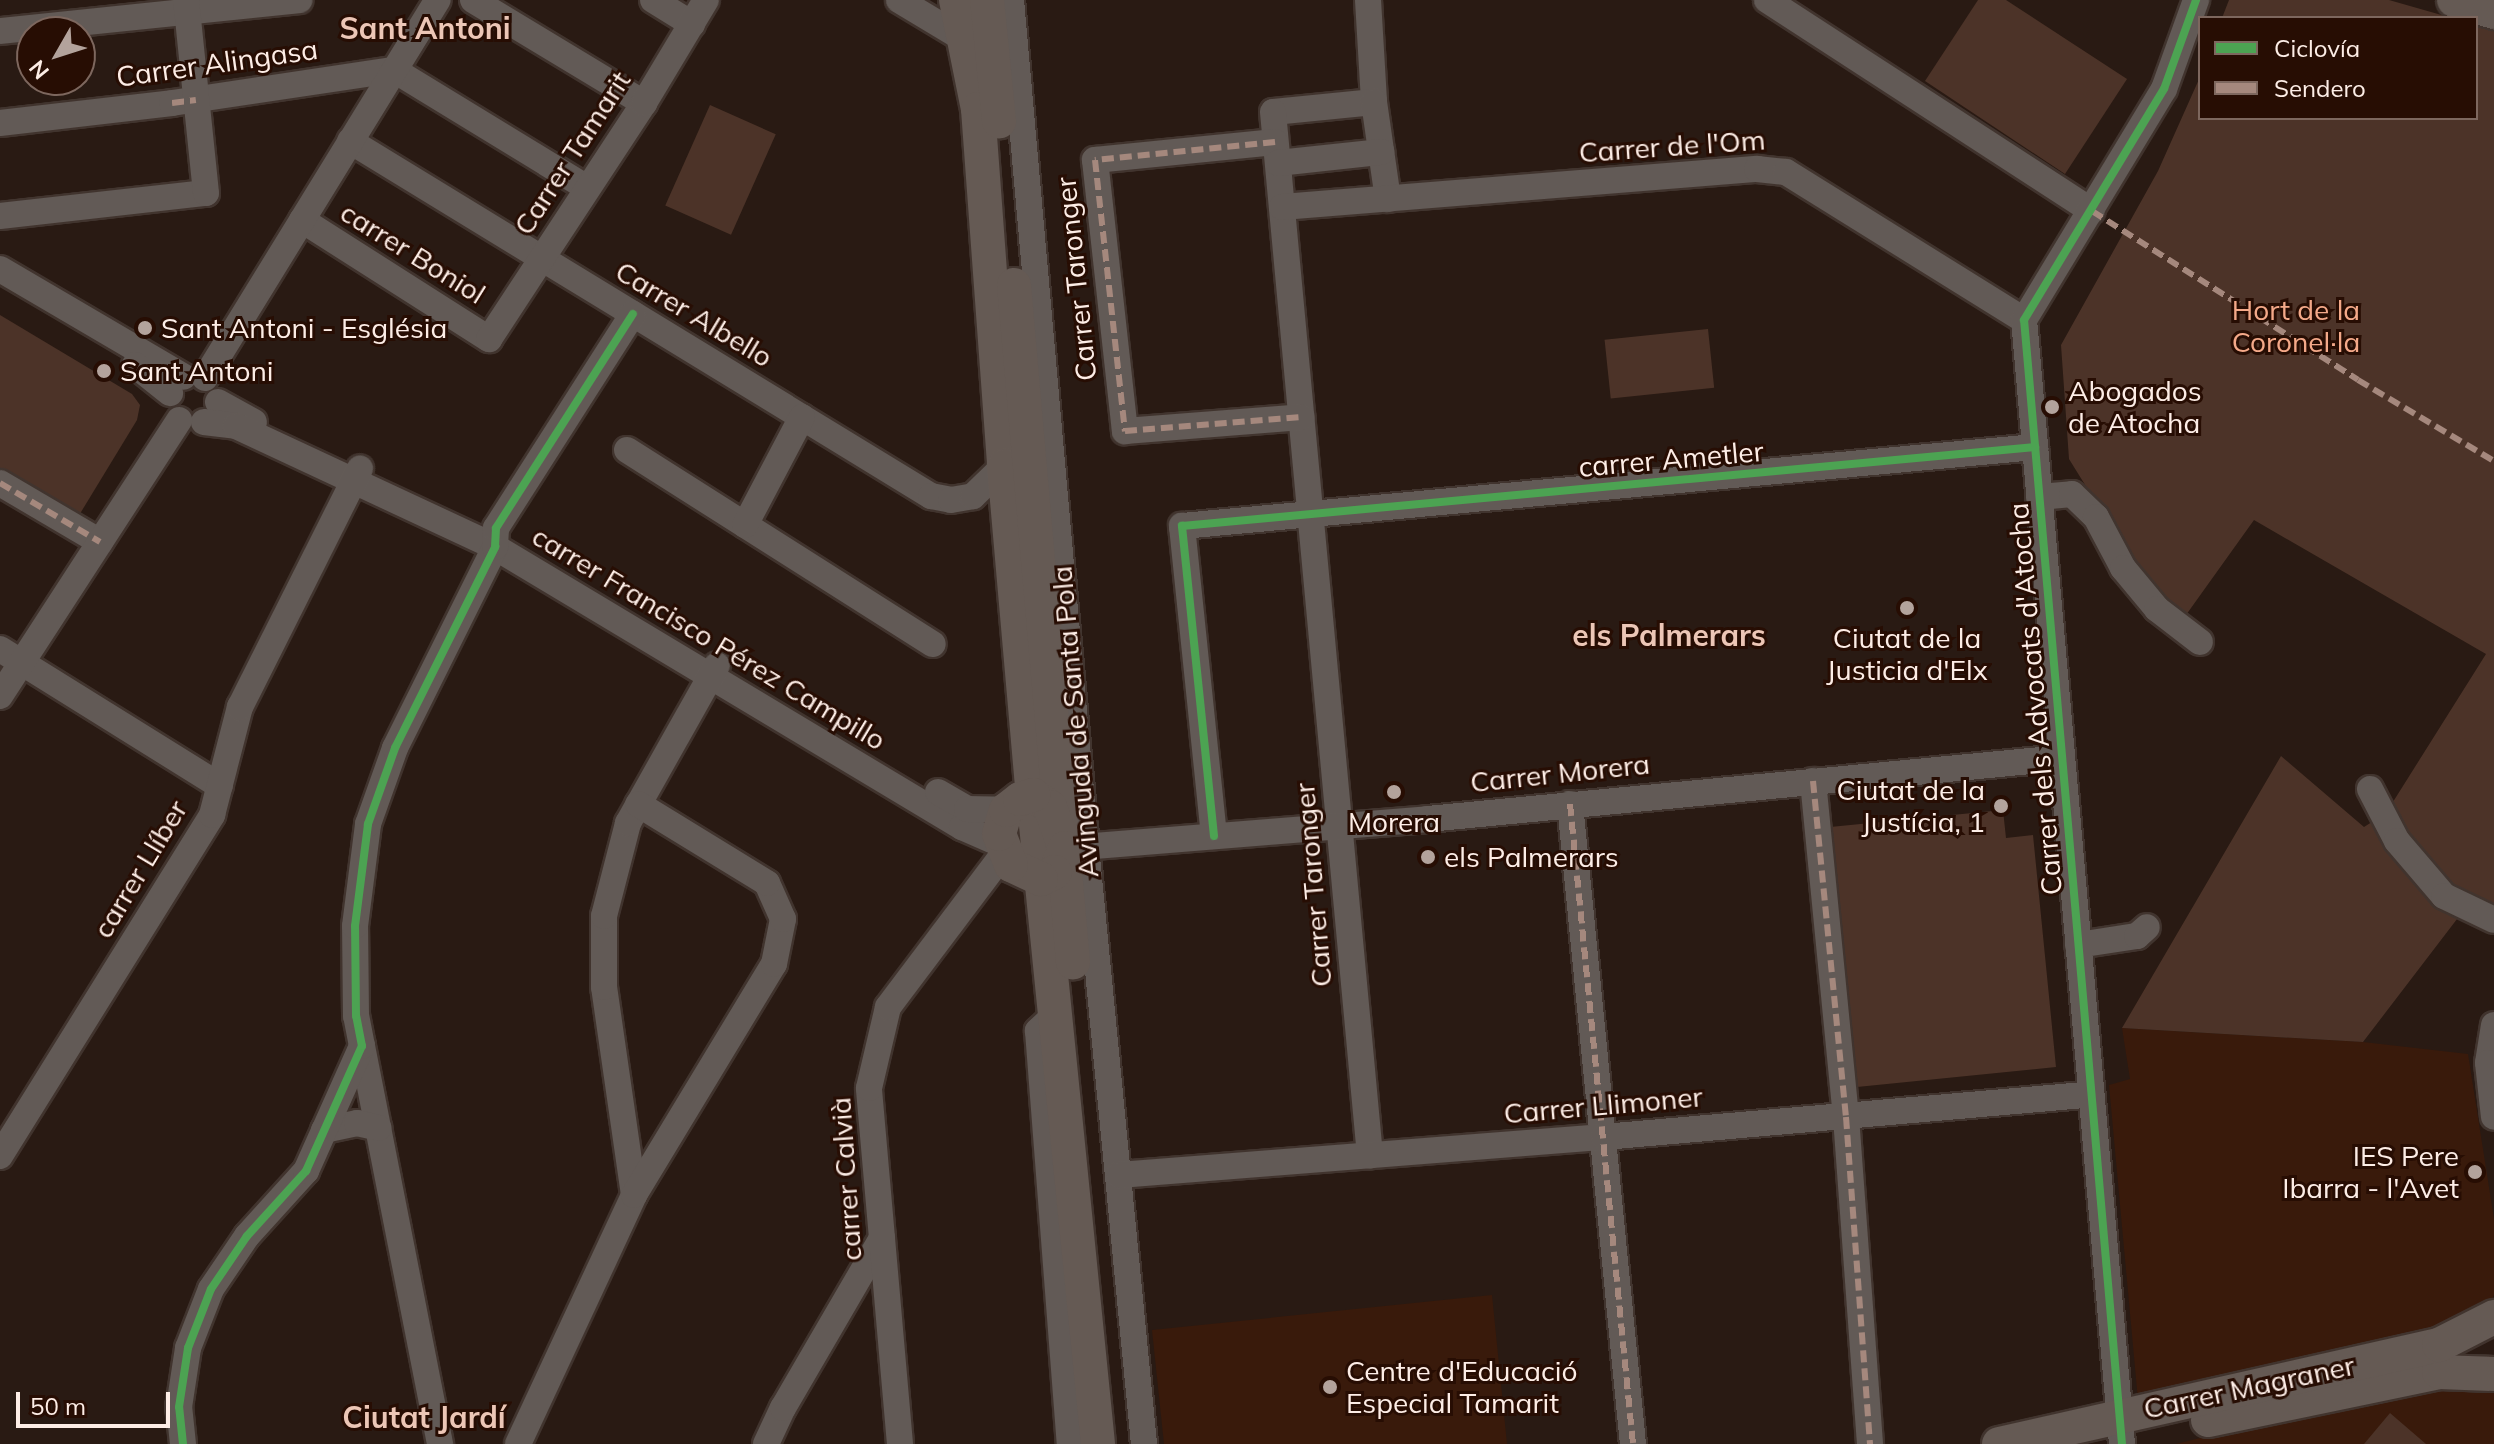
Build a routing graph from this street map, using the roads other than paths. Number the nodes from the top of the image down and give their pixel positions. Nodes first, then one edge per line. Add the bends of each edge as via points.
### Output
1 (299, 0) edge
2 (438, 0) edge
3 (473, 0) edge
4 (653, 0) edge
5 (706, 0) edge
6 (899, 0) edge
7 (956, 0) edge
8 (987, 0) edge
9 (1011, 0) edge
10 (1368, 0) edge
11 (1767, 0) edge
12 (2196, 0) edge
13 (2454, 0) edge
14 (186, 6) edge
15 (2494, 12) edge
16 (692, 24) junction
17 (0, 31) edge
18 (962, 38) junction
19 (394, 70) junction
20 (184, 102) junction
21 (1374, 102) junction
22 (644, 103) junction
23 (0, 123) edge
24 (350, 141) junction
25 (1276, 152) junction
26 (1381, 152) junction
27 (586, 187) junction
28 (1388, 199) junction
29 (1282, 207) junction
30 (2092, 211) junction
31 (0, 216) edge
32 (302, 220) junction
33 (542, 258) junction
34 (0, 269) edge
35 (0, 284) edge
36 (633, 314) junction
37 (2024, 320) junction
38 (489, 339) joint
39 (186, 383) junction
40 (200, 415) junction
41 (802, 417) junction
42 (1301, 417) junction
43 (2035, 447) junction
44 (627, 450) dead end
45 (1004, 466) junction
46 (357, 474) junction
47 (0, 483) edge
48 (2039, 497) junction
49 (1311, 514) junction
50 (745, 525) junction
51 (495, 537) junction
52 (100, 542) junction
53 (2200, 642) dead end
54 (933, 644) dead end
55 (11, 656) edge
56 (714, 670) junction
57 (0, 696) edge
58 (2062, 758) junction
59 (1813, 781) junction
60 (220, 786) junction
61 (2370, 789) dead end
62 (1020, 802) junction
63 (638, 804) junction
64 (1570, 804) junction
65 (1339, 825) junction
66 (1214, 836) junction
67 (1002, 848) junction
68 (1075, 848) junction
69 (1041, 879) junction
70 (2494, 920) edge
71 (2147, 927) dead end
72 (2078, 945) junction
73 (1056, 1014) junction
74 (2494, 1025) edge
75 (362, 1046) junction
76 (2091, 1094) junction
77 (1846, 1117) junction
78 (2494, 1117) edge
79 (625, 1119) junction
80 (378, 1128) junction
81 (324, 1130) junction
82 (1604, 1137) junction
83 (667, 1140) junction
84 (1370, 1155) junction
85 (0, 1156) edge
86 (1119, 1175) junction
87 (634, 1195) junction
88 (882, 1238) junction
89 (2494, 1317) edge
90 (2494, 1374) edge
91 (2115, 1436) edge
92 (183, 1444) edge
93 (440, 1444) edge
94 (518, 1444) edge
95 (766, 1444) edge
96 (900, 1444) edge
97 (1070, 1444) edge
98 (1098, 1444) edge
99 (1118, 1444) edge
100 (1144, 1444) edge
101 (1633, 1444) edge
102 (1870, 1444) edge
103 (1999, 1444) edge

1 - 14 street
2 - 19 street
3 - 22 street
4 - 16 street
5 - 16 street, Carrer Tamarit
6 - 18 street
7 - 18 main road, Avinguda de Santa Pola
8 - 68 main road, Avinguda de Santa Pola
9 - 68 street, Avinguda de Santa Pola
10 - 21 street
11 - 30 street
12 - 30 street via 2164,89
13 - 15 main road
14 - 17 street
14 - 20 street
16 - 22 street, Carrer Tamarit
18 - 45 main road, Avinguda de Santa Pola via 978,109
19 - 20 street, Carrer Alingasa
19 - 24 street
19 - 27 street
20 - 23 street, Carrer Alingasa
20 - 31 street via 206,193
21 - 25 street via 1273,112
21 - 26 street
22 - 27 street, Carrer Tamarit
24 - 32 street
24 - 33 street, Carrer Albello
25 - 26 street
25 - 29 street, Carrer Taronger
25 - 42 street, Carrer Taronger via 1095,160 1125,431
26 - 28 street
27 - 33 street, Carrer Tamarit
28 - 29 street, Carrer de l'Om
28 - 37 street, Carrer de l'Om via 1757,169 1786,172
29 - 42 street, Carrer Taronger
30 - 37 street
32 - 38 street, carrer Boniol
32 - 39 street
33 - 36 street, Carrer Albello
33 - 38 street, Carrer Tamarit
34 - 39 street
35 - 39 street via 143,370
36 - 41 street, Carrer Albello
36 - 51 street
37 - 43 street, Carrer dels Advocats d'Atocha
39 - 40 street via 216,390
39 - 40 street via 169,407
40 - 46 street, carrer Francisco Pérez Campillo
40 - 52 street
41 - 45 street, Carrer Albello via 931,496 973,496
41 - 50 street
42 - 49 street, Carrer Taronger
43 - 48 street, Carrer dels Advocats d'Atocha
43 - 49 street, carrer Ametler
44 - 50 street
45 - 62 main road, Avinguda de Santa Pola
46 - 51 street, carrer Francisco Pérez Campillo
46 - 60 street, carrer Llíber via 240,707
47 - 52 street
48 - 53 street via 2072,494 2096,517 2123,568 2157,609
48 - 58 street, Carrer dels Advocats d'Atocha
49 - 65 street, Carrer Taronger
49 - 66 street via 1182,526
50 - 54 street
51 - 56 street, carrer Francisco Pérez Campillo
51 - 75 street via 395,748 368,824 355,926 356,1016
52 - 55 street
55 - 57 street
55 - 60 street
56 - 62 street, carrer Francisco Pérez Campillo via 967,809
56 - 63 street
56 - 67 street, carrer Francisco Pérez Campillo
58 - 59 street, Carrer Morera
58 - 72 street, Carrer dels Advocats d'Atocha
59 - 64 street, Carrer Morera
59 - 77 street
60 - 85 street, carrer Llíber via 212,815
61 - 70 street via 2397,841 2444,896
62 - 67 main road, Avinguda de Santa Pola via 1000,822
62 - 68 main road, Avinguda de Santa Pola via 1050,807
62 - 69 main road, Avinguda de Santa Pola
63 - 79 street via 628,823 604,916 604,987
63 - 83 street via 767,883 783,919 774,964
64 - 65 street, Carrer Morera
64 - 82 street
65 - 66 street, Carrer Morera
65 - 84 street, Carrer Taronger
66 - 68 street, Carrer Morera
67 - 69 main road, Avinguda de Santa Pola via 1021,872
67 - 88 street, carrer Calvià via 888,1007 869,1088
68 - 69 main road, Avinguda de Santa Pola via 1055,872
68 - 86 street, Avinguda de Santa Pola
68 - 99 main road, Avinguda de Santa Pola via 1090,1178
69 - 73 main road, Avinguda de Santa Pola
71 - 72 street via 2137,936
72 - 76 street, Carrer dels Advocats d'Atocha
73 - 97 street via 1038,1031
73 - 98 main road, Avinguda de Santa Pola
74 - 78 street via 2488,1063
75 - 80 street
75 - 81 street
76 - 77 street, Carrer Llimoner
76 - 91 street, Carrer dels Advocats d'Atocha
77 - 82 street, Carrer Llimoner
77 - 102 street
79 - 83 street
79 - 87 street
80 - 81 street via 357,1123
80 - 93 street
81 - 92 street via 306,1171 247,1236 211,1289 188,1348 179,1407
82 - 84 street, Carrer Llimoner
82 - 101 street
83 - 87 street
84 - 86 street, Carrer Llimoner
86 - 100 street, Avinguda de Santa Pola
87 - 94 street
88 - 95 street
88 - 96 street, carrer Calvià
89 - 91 main road, Carrer Magraner via 2439,1345
90 - 91 main road, Carrer Magraner via 2439,1372
91 - 103 main road, Carrer Magraner

